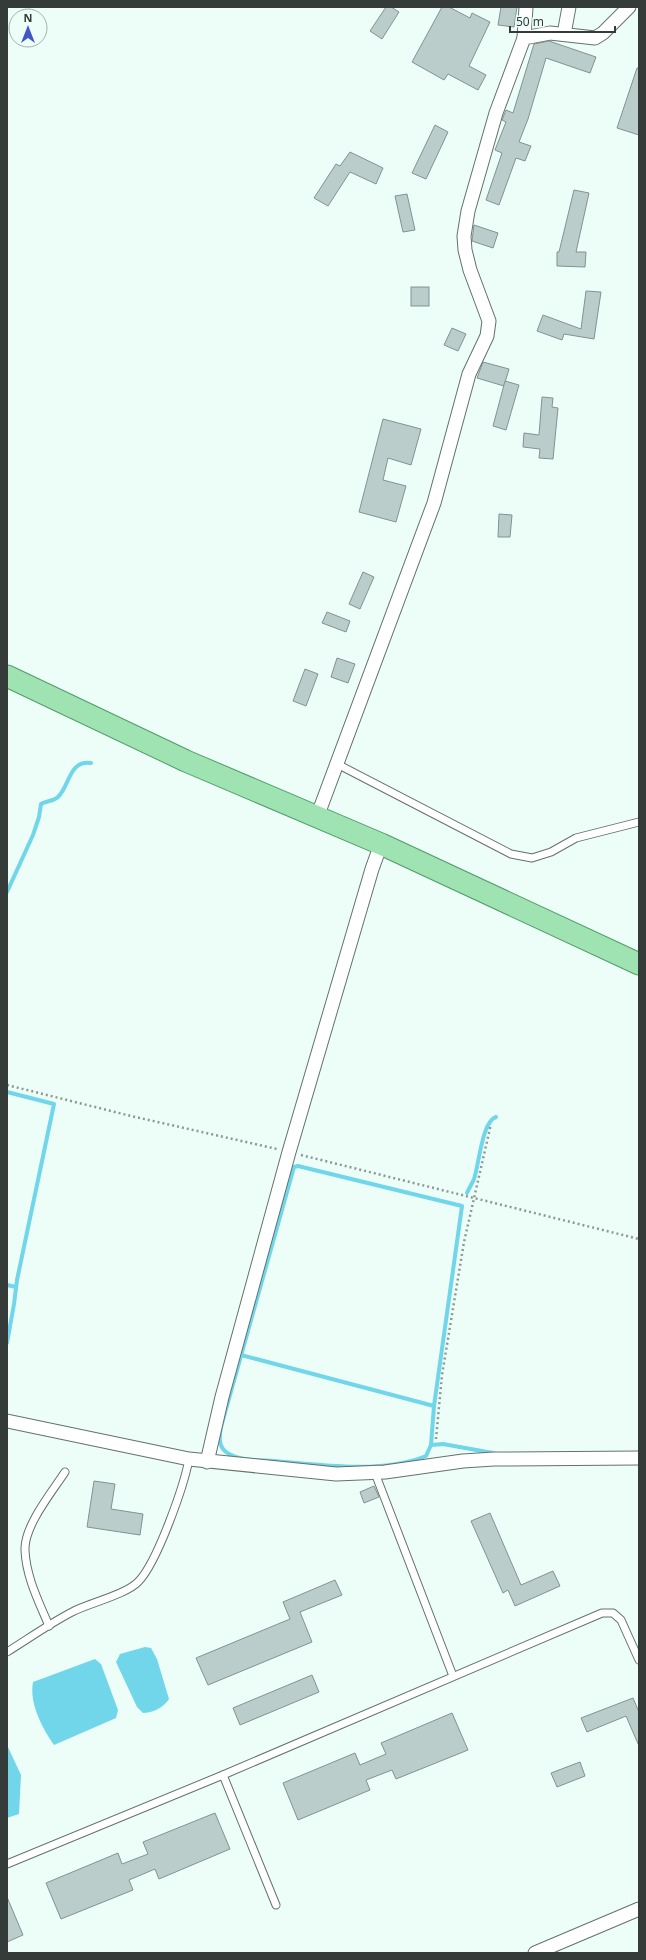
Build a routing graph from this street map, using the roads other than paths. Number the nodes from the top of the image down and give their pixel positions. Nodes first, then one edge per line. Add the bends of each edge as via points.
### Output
1 (526, 7) edge
2 (569, 7) edge
3 (629, 7) edge
4 (564, 34) junction
5 (524, 38) junction
6 (7, 676) edge
7 (337, 764) junction
8 (317, 817) junction
9 (639, 822) edge
10 (381, 844) junction
11 (639, 964) edge
12 (7, 1421) edge
13 (639, 1458) edge
14 (189, 1459) junction
15 (207, 1462) junction
16 (65, 1472) dead end
17 (375, 1473) junction
18 (49, 1626) junction
19 (7, 1652) edge
20 (639, 1660) edge
21 (453, 1676) junction
22 (223, 1775) junction
23 (7, 1864) edge
24 (276, 1905) dead end
25 (639, 1908) edge
26 (536, 1953) edge

1 - 5 street
2 - 4 street
3 - 4 street via 595,38
4 - 5 street via 550,33
5 - 7 street via 496,113 468,211 464,236 470,270 488,321 487,336 469,374 434,503
6 - 8 main road via 186,761
7 - 8 street
7 - 9 lane via 511,854 532,858 551,852 576,838
8 - 10 main road
10 - 11 main road
10 - 15 street via 369,877 289,1152 222,1397
12 - 14 street
13 - 17 street via 494,1459
14 - 15 street
14 - 18 lane via 184,1483 153,1560 138,1582 128,1589 72,1612
15 - 17 street via 336,1474
16 - 18 lane via 45,1501 28,1533 25,1550 30,1579
17 - 21 lane
18 - 19 lane
20 - 21 lane via 621,1620 613,1613 602,1613
21 - 22 lane
22 - 23 lane
22 - 24 lane
25 - 26 street

